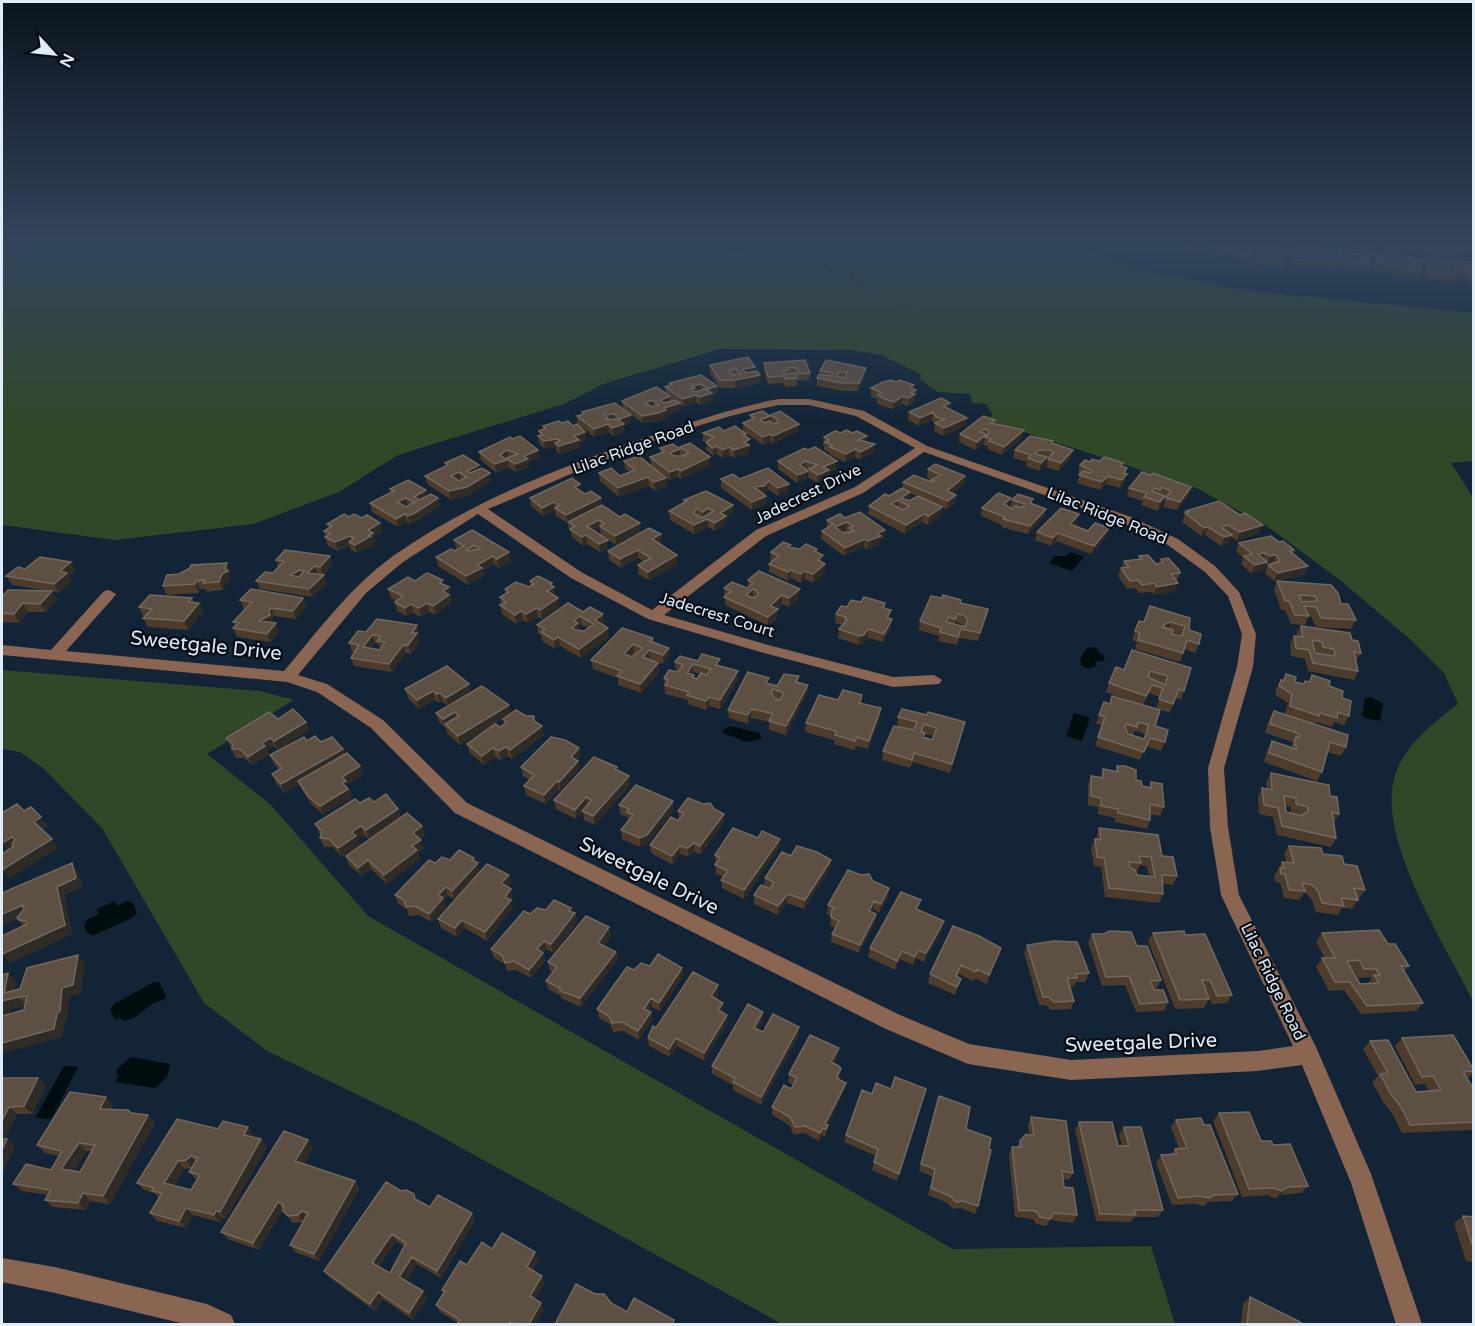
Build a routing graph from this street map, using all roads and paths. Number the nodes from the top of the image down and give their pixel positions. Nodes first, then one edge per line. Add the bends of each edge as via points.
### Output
1 (923, 448) junction
2 (478, 509) junction
3 (109, 594) dead end
4 (653, 616) junction
5 (2, 650) edge
6 (56, 653) junction
7 (288, 677) junction
8 (934, 680) dead end
9 (1308, 1054) junction
10 (2, 1270) edge
11 (222, 1324) edge
12 (1409, 1324) edge

1 - 2 street, Lilac Ridge Road via 860,412 809,402 780,402 741,409 607,455
1 - 4 street, Jadecrest Drive via 859,490 761,533
1 - 9 street, Lilac Ridge Road via 1146,529 1173,542 1210,569 1234,595 1249,634 1245,667 1216,768 1219,826 1230,895
2 - 4 street, Jadecrest Court via 576,575
2 - 7 street, Lilac Ridge Road via 398,559 361,590
3 - 6 street
4 - 8 street, Jadecrest Court via 893,682
5 - 6 street, Sweetgale Drive
6 - 7 street, Sweetgale Drive
7 - 9 street, Sweetgale Drive via 322,688 377,724 462,808 893,1022 968,1054 1071,1071 1258,1061
9 - 12 street, Lilac Ridge Road via 1363,1182
10 - 11 street via 207,1317

